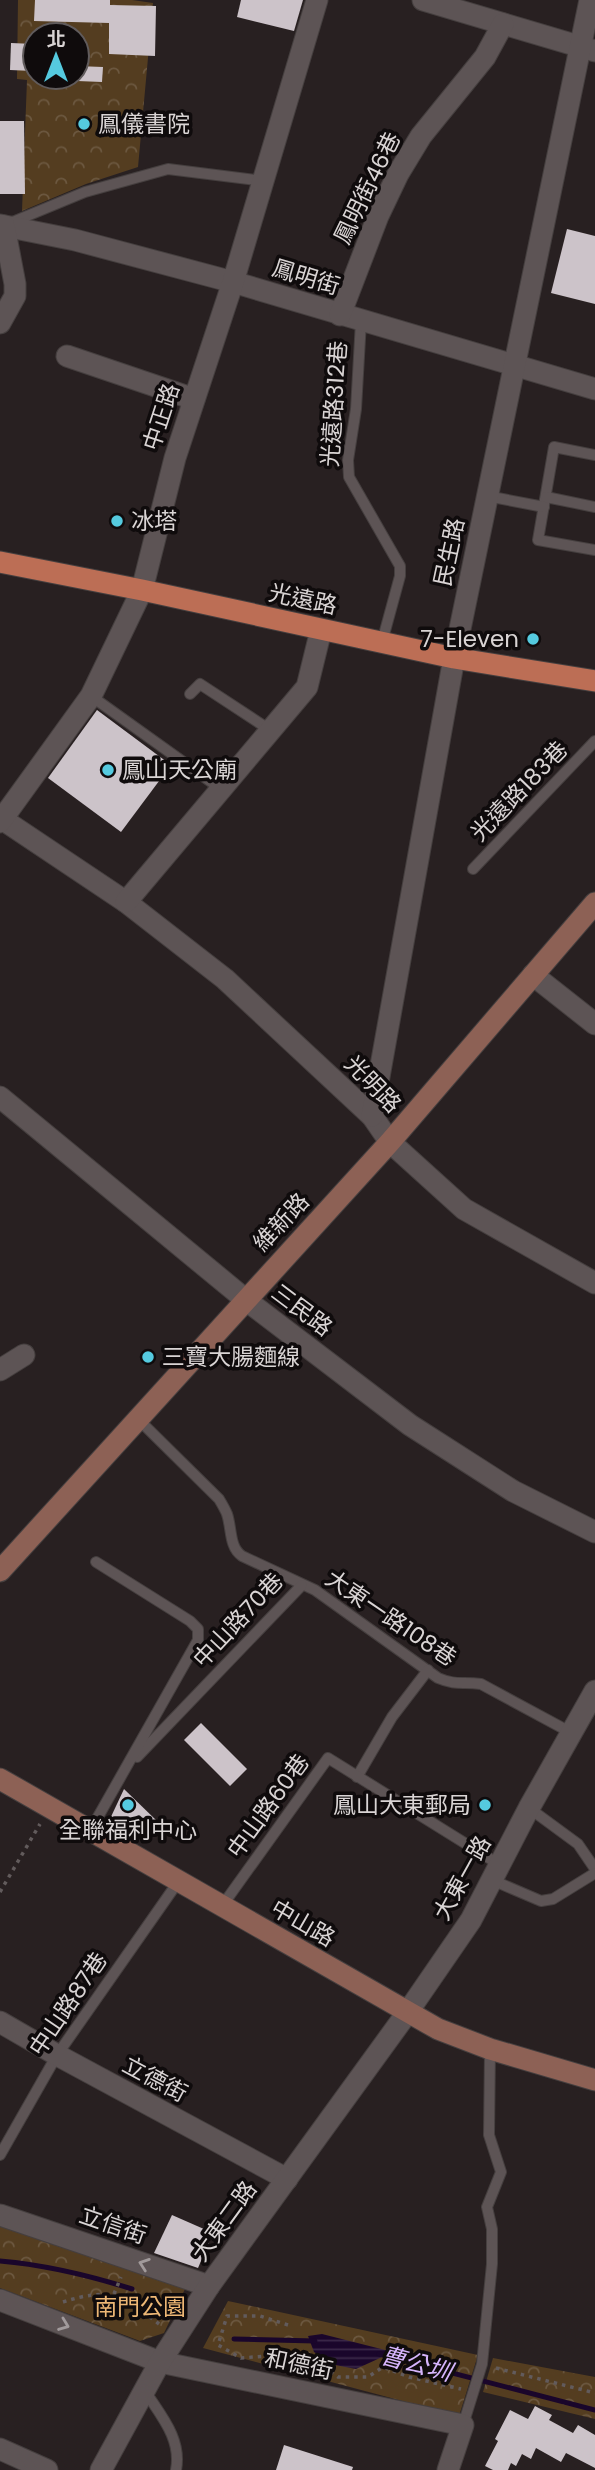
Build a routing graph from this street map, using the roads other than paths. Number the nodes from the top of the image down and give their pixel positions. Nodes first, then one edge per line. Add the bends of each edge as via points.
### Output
1 (317, 0) edge
2 (424, 0) edge
3 (590, 0) edge
4 (503, 24) junction
5 (588, 49) edge
6 (264, 181) junction
7 (2, 225) edge
8 (233, 282) junction
9 (340, 315) junction
10 (361, 321) junction
11 (0, 323) edge
12 (67, 356) dead end
13 (514, 366) junction
14 (595, 389) edge
15 (194, 399) junction
16 (595, 455) edge
17 (487, 496) junction
18 (545, 502) junction
19 (595, 507) edge
20 (595, 550) edge
21 (0, 562) edge
22 (142, 590) junction
23 (321, 630) junction
24 (382, 642) junction
25 (454, 658) junction
26 (595, 681) edge
27 (190, 694) dead end
28 (92, 695) junction
29 (270, 730) junction
30 (595, 741) edge
31 (221, 789) junction
32 (1, 820) edge
33 (473, 869) dead end
34 (125, 902) junction
35 (595, 903) edge
36 (533, 975) junction
37 (595, 1024) edge
38 (0, 1097) edge
39 (372, 1116) junction
40 (390, 1142) junction
41 (595, 1283) edge
42 (246, 1300) junction
43 (24, 1355) dead end
44 (0, 1370) edge
45 (137, 1418) junction
46 (595, 1532) edge
47 (96, 1562) dead end
48 (0, 1571) edge
49 (302, 1585) junction
50 (428, 1670) junction
51 (595, 1691) edge
52 (570, 1732) junction
53 (125, 1770) junction
54 (357, 1777) junction
55 (0, 1779) edge
56 (529, 1808) junction
57 (90, 1831) junction
58 (595, 1871) edge
59 (496, 1873) junction
60 (178, 1882) junction
61 (222, 1906) junction
62 (407, 2013) junction
63 (0, 2022) edge
64 (490, 2049) junction
65 (57, 2055) junction
66 (595, 2080) edge
67 (0, 2155) edge
68 (287, 2179) junction
69 (0, 2215) edge
70 (209, 2286) junction
71 (0, 2300) edge
72 (160, 2362) junction
73 (144, 2390) junction
74 (463, 2425) junction
75 (0, 2449) edge
76 (47, 2470) edge
77 (101, 2470) edge
78 (176, 2470) edge
79 (448, 2470) edge

1 - 6 street, 中正路
2 - 4 street
3 - 5 street, 民生路
4 - 5 street
4 - 9 street, 鳳明街46巷 via 485,57 421,136 398,174
5 - 13 street, 民生路
6 - 7 lane via 167,169 85,192
6 - 8 street, 中正路
7 - 8 street, 鳳明街
7 - 11 street via 15,296
8 - 9 street, 鳳明街
8 - 15 street, 中正路
9 - 10 street, 鳳明街
10 - 13 street, 鳳明街
10 - 24 lane, 光遠路312巷 via 349,477 400,566
12 - 15 street
13 - 14 street, 鳳明街
13 - 17 street, 民生路
15 - 22 street, 中正路
16 - 18 lane via 554,447
17 - 18 lane
17 - 25 street, 民生路
18 - 19 lane
18 - 20 lane via 538,540
21 - 22 main road, 光遠路
22 - 23 main road, 光遠路
22 - 28 street, 中正路
23 - 24 main road, 光遠路
23 - 29 street via 307,687
24 - 25 main road, 光遠路
25 - 26 main road, 光遠路
25 - 39 street, 民生路
27 - 29 lane via 200,684
28 - 31 lane
28 - 32 street, 中正路
29 - 31 street
30 - 33 lane, 光遠路183巷
31 - 34 street
32 - 34 street, 光明路
34 - 39 street, 光明路 via 225,979
35 - 36 main road, 維新路
36 - 37 street
36 - 40 main road, 維新路
38 - 42 street, 三民路
39 - 40 street, 光明路
40 - 41 street, 光明路 via 464,1209
40 - 42 main road, 維新路
42 - 45 main road, 維新路
42 - 46 street, 三民路 via 411,1424 513,1491
43 - 44 street
45 - 48 main road, 維新路
45 - 49 lane, 中山路70巷 via 219,1499 236,1552
47 - 53 lane, 中山路70巷 via 198,1629 198,1640
49 - 50 lane, 大東一路108巷
49 - 53 lane, 中山路70巷
50 - 52 lane, 大東一路108巷 via 450,1683 481,1684
50 - 54 lane
51 - 52 street, 大東一路
52 - 56 street, 大東一路
53 - 57 lane, 中山路70巷
54 - 59 lane, 中山路60巷
54 - 61 lane, 中山路60巷 via 328,1758
55 - 57 main road, 中山路
56 - 58 lane via 578,1844
56 - 59 street, 大東一路
57 - 60 main road, 中山路
58 - 59 lane, 中山路60巷 via 553,1899 541,1900
59 - 62 street, 大東一路 via 471,1920
60 - 61 main road, 中山路
60 - 65 lane, 中山路87巷
61 - 62 main road, 中山路
62 - 64 main road, 中山路
62 - 68 street, 大東二路
63 - 65 street, 立德街
64 - 66 main road, 中山路
64 - 74 lane via 489,2135 500,2172 487,2207 492,2264 482,2364 468,2390
65 - 67 lane, 中山路87巷
65 - 68 street, 立德街
68 - 70 street, 大東二路
70 -> 69 street, 立信街
70 - 72 street, 大東二路
71 -> 72 street
72 - 73 street, 大東二路
72 - 74 street, 和德街
73 - 77 street, 大東二路
73 - 78 lane via 176,2443
74 - 79 street
75 - 76 street

